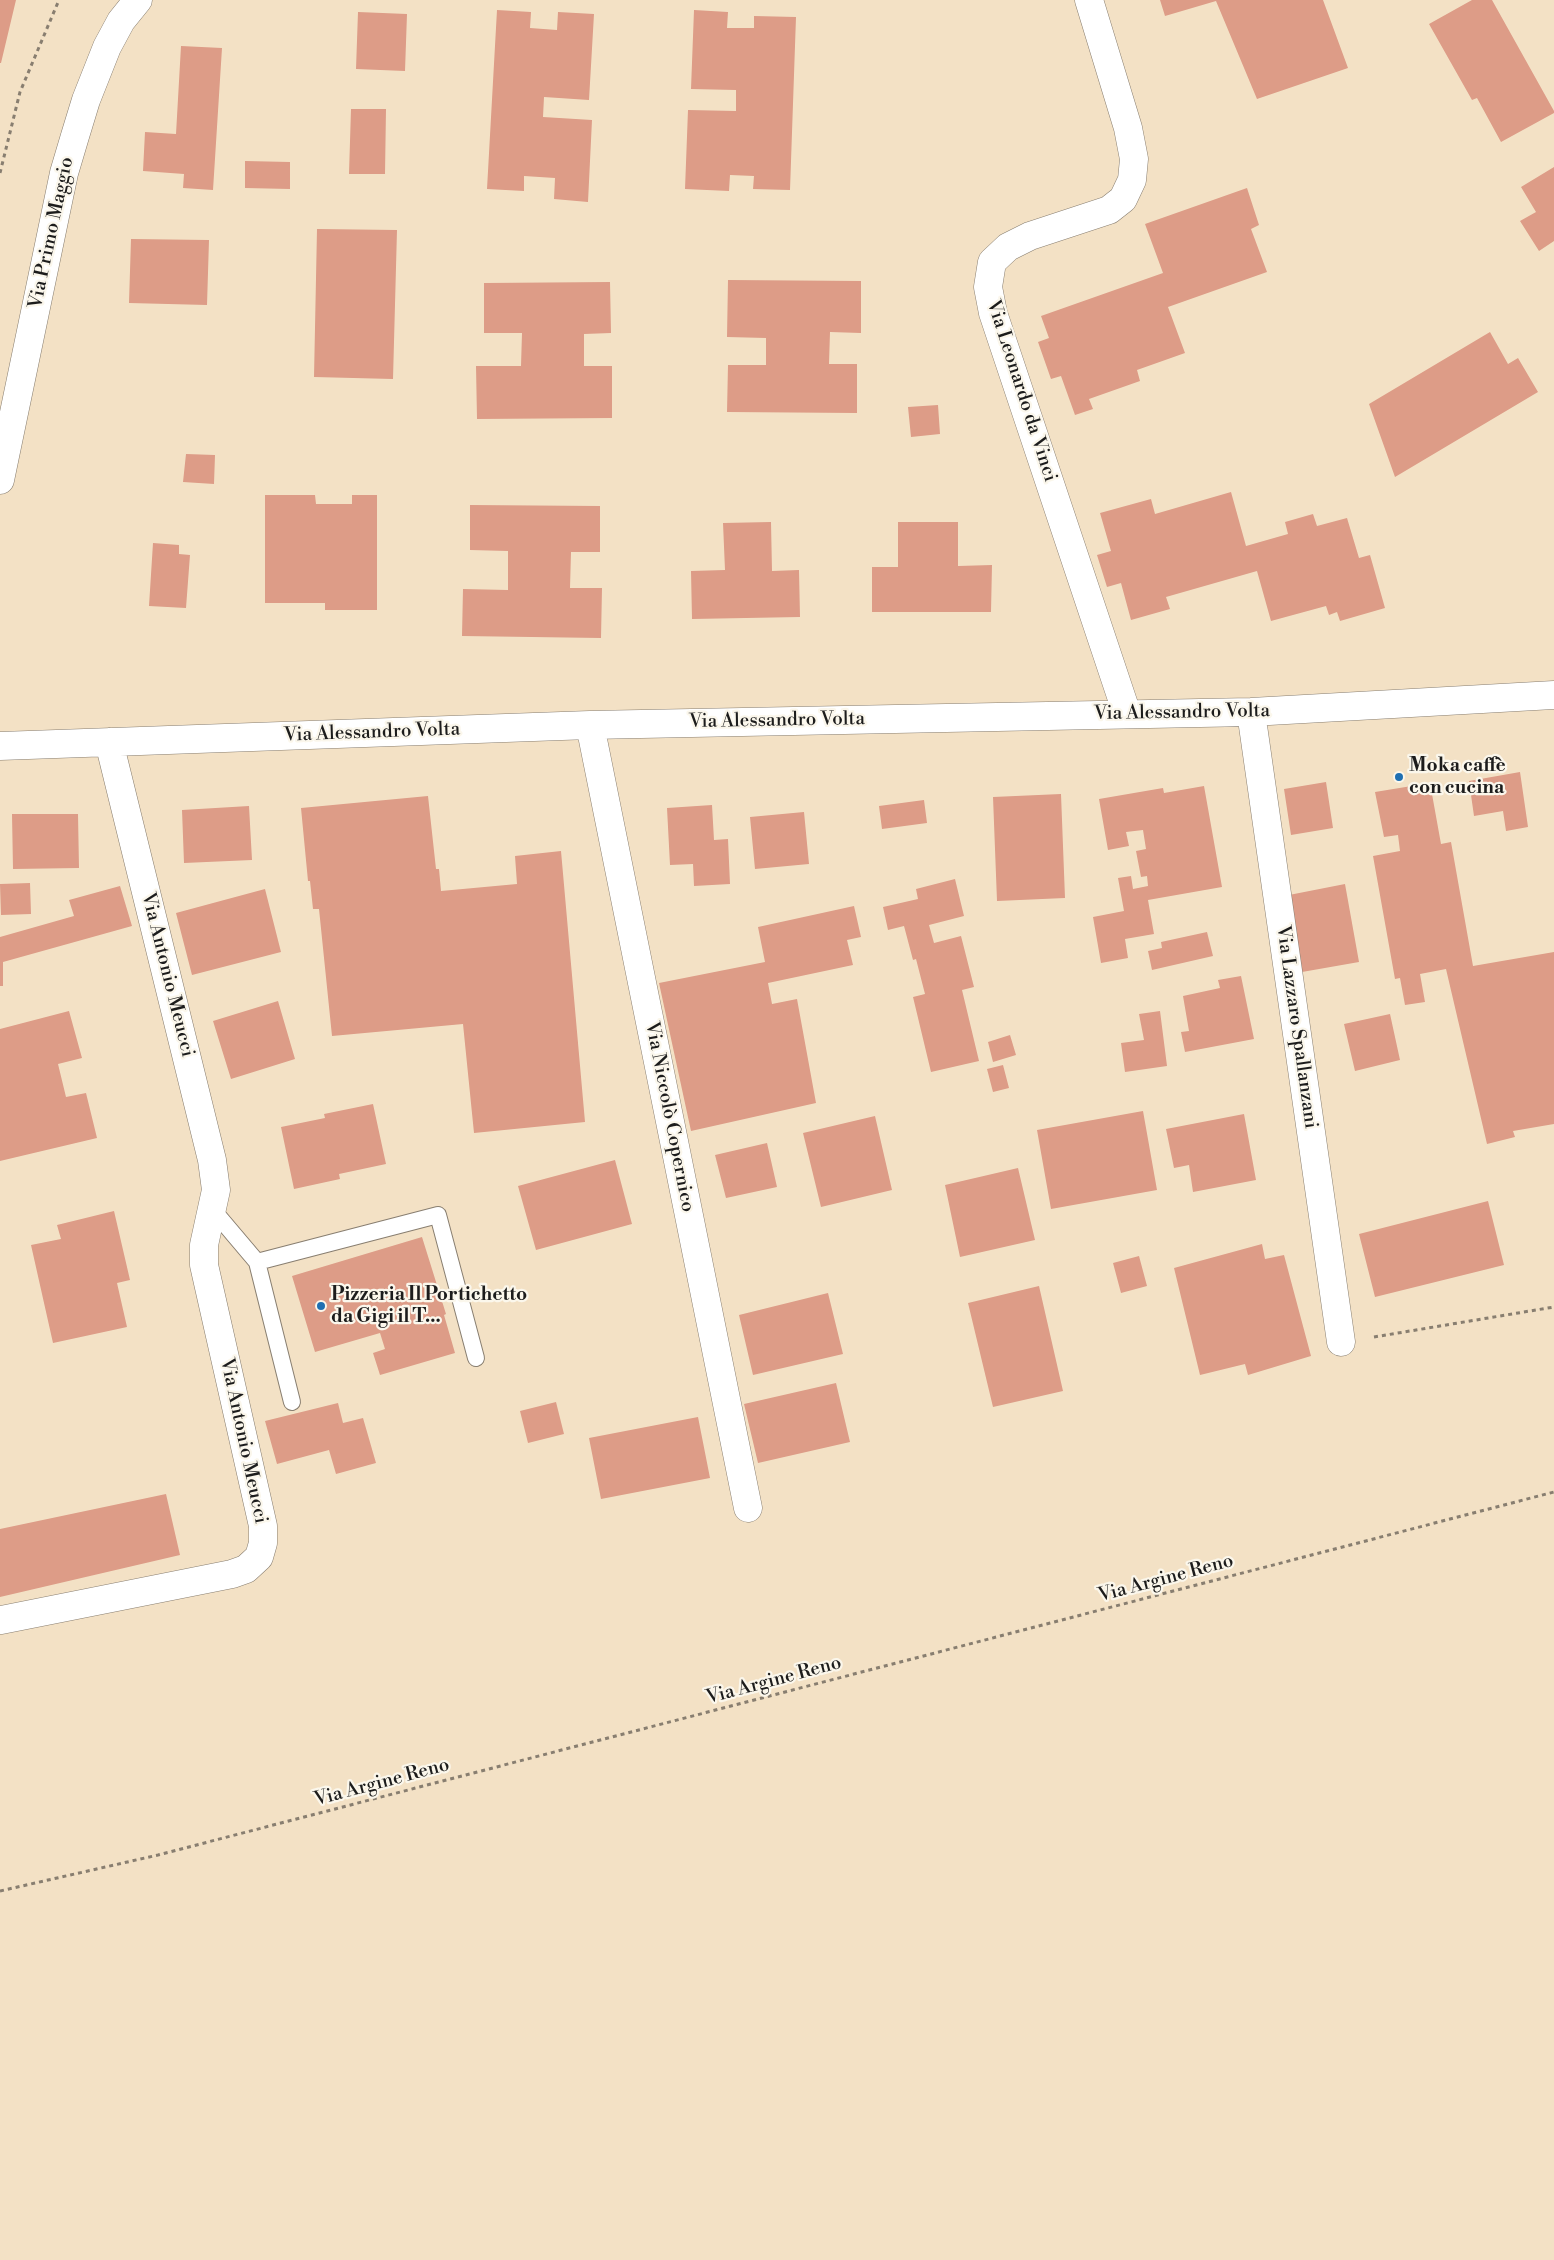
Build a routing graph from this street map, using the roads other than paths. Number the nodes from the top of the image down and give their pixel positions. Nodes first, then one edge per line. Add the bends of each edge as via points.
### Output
1 (138, 0) edge
2 (1089, 0) edge
3 (0, 480) edge
4 (1554, 695) edge
5 (1251, 712) junction
6 (1127, 714) junction
7 (590, 725) junction
8 (110, 742) junction
9 (0, 746) edge
10 (213, 1210) junction
11 (257, 1262) junction
12 (1341, 1342) road end
13 (476, 1358) dead end
14 (292, 1402) dead end
15 (748, 1508) dead end
16 (1, 1620) edge

1 - 3 street, Via Primo Maggio via 121,21 107,47 64,173
2 - 6 street, Via Leonardo da Vinci via 1128,128 1134,159 1132,180 1123,199 1108,210 1030,236 1008,247 992,262 988,287 993,313
4 - 5 street, Via Alessandro Volta
5 - 6 street, Via Alessandro Volta
5 - 12 street, Via Lazzaro Spallanzani
6 - 7 street, Via Alessandro Volta
7 - 8 street, Via Alessandro Volta
7 - 15 street, Via Niccolò Copernico
8 - 9 street, Via Alessandro Volta
8 - 10 street, Via Antonio Meucci via 212,1160 216,1190
10 - 11 lane
10 - 16 street, Via Antonio Meucci via 204,1246 204,1265 263,1526 259,1557 246,1569 232,1574
11 - 13 lane via 438,1215
11 - 14 lane

